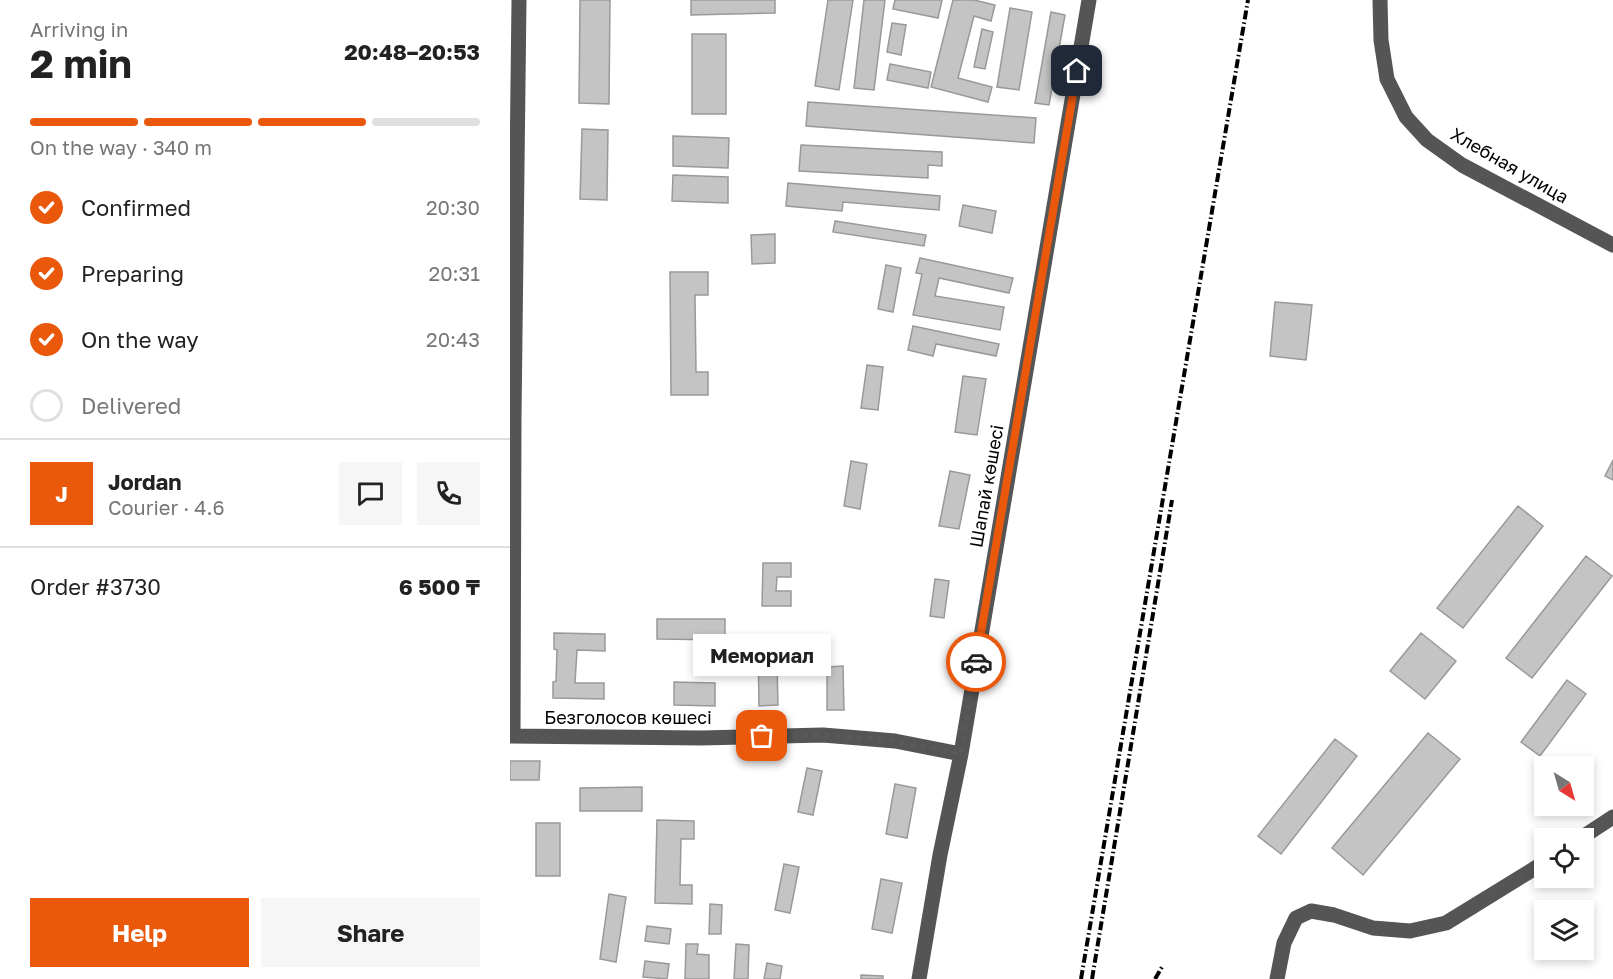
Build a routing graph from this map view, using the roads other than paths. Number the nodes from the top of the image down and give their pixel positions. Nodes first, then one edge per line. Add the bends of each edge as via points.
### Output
1 (519, 0) edge
2 (1089, 0) edge
3 (1380, 0) edge
4 (1613, 244) edge
5 (512, 418) edge
6 (512, 736) edge
7 (961, 754) junction
8 (1613, 817) edge
9 (1594, 829) edge
10 (1534, 869) edge
11 (919, 979) edge
12 (1277, 979) edge

1 - 5 street
2 - 7 street, Шапай көшесі
3 - 4 street, Хлебная улица via 1380,40 1387,79 1406,117 1427,140 1462,165
5 - 6 street
6 - 7 street, Безголосов көшесі via 824,735 895,741
7 - 11 street, Шапай көшесі
8 - 9 street
10 - 12 street via 1446,923 1410,930 1373,928 1311,911 1296,918 1284,943

